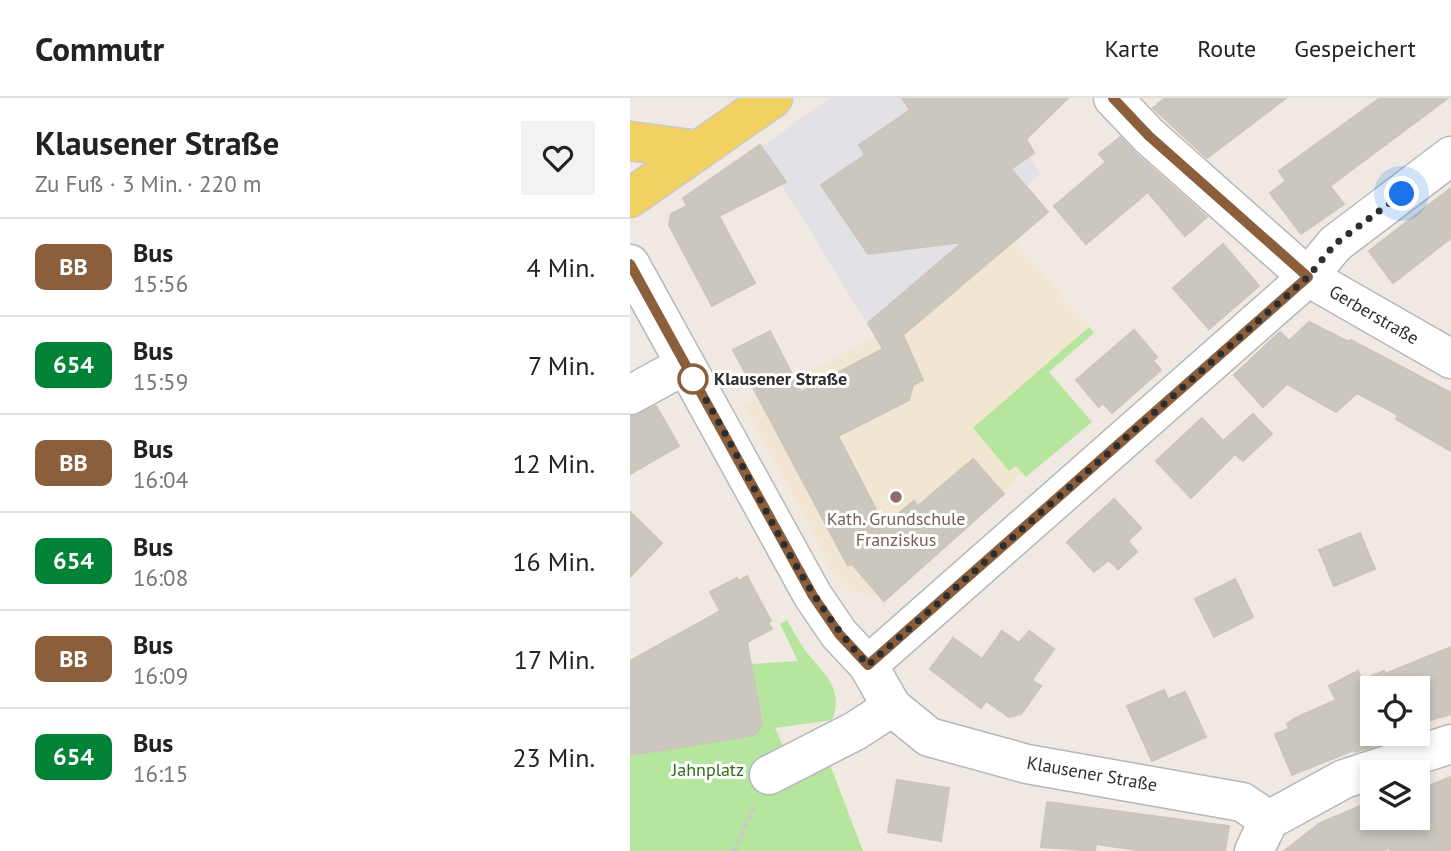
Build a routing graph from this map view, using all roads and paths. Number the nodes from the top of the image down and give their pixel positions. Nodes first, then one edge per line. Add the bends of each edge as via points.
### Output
1 (773, 98) edge
2 (1113, 98) edge
3 (630, 141) edge
4 (698, 150) junction
5 (1451, 156) edge
6 (630, 198) edge
7 (630, 264) edge
8 (1308, 277) junction
9 (1451, 359) edge
10 (685, 365) junction
11 (632, 390) edge
12 (868, 665) junction
13 (892, 707) junction
14 (1451, 744) edge
15 (769, 775) joint
16 (1262, 836) edge
17 (734, 851) edge

1 - 4 main road
2 - 8 street, Gerberstraße via 1149,136
3 - 4 main road
4 - 6 main road
5 - 8 street via 1335,244
7 - 10 street, Klausener Straße
8 - 9 street, Gerberstraße
8 - 12 street
10 - 11 street
10 - 12 street, Klausener Straße via 813,596
12 - 13 street, Klausener Straße
13 - 15 street
13 - 16 street, Klausener Straße via 929,737 1027,764 1242,802
14 - 16 street via 1344,779
15 - 17 path

